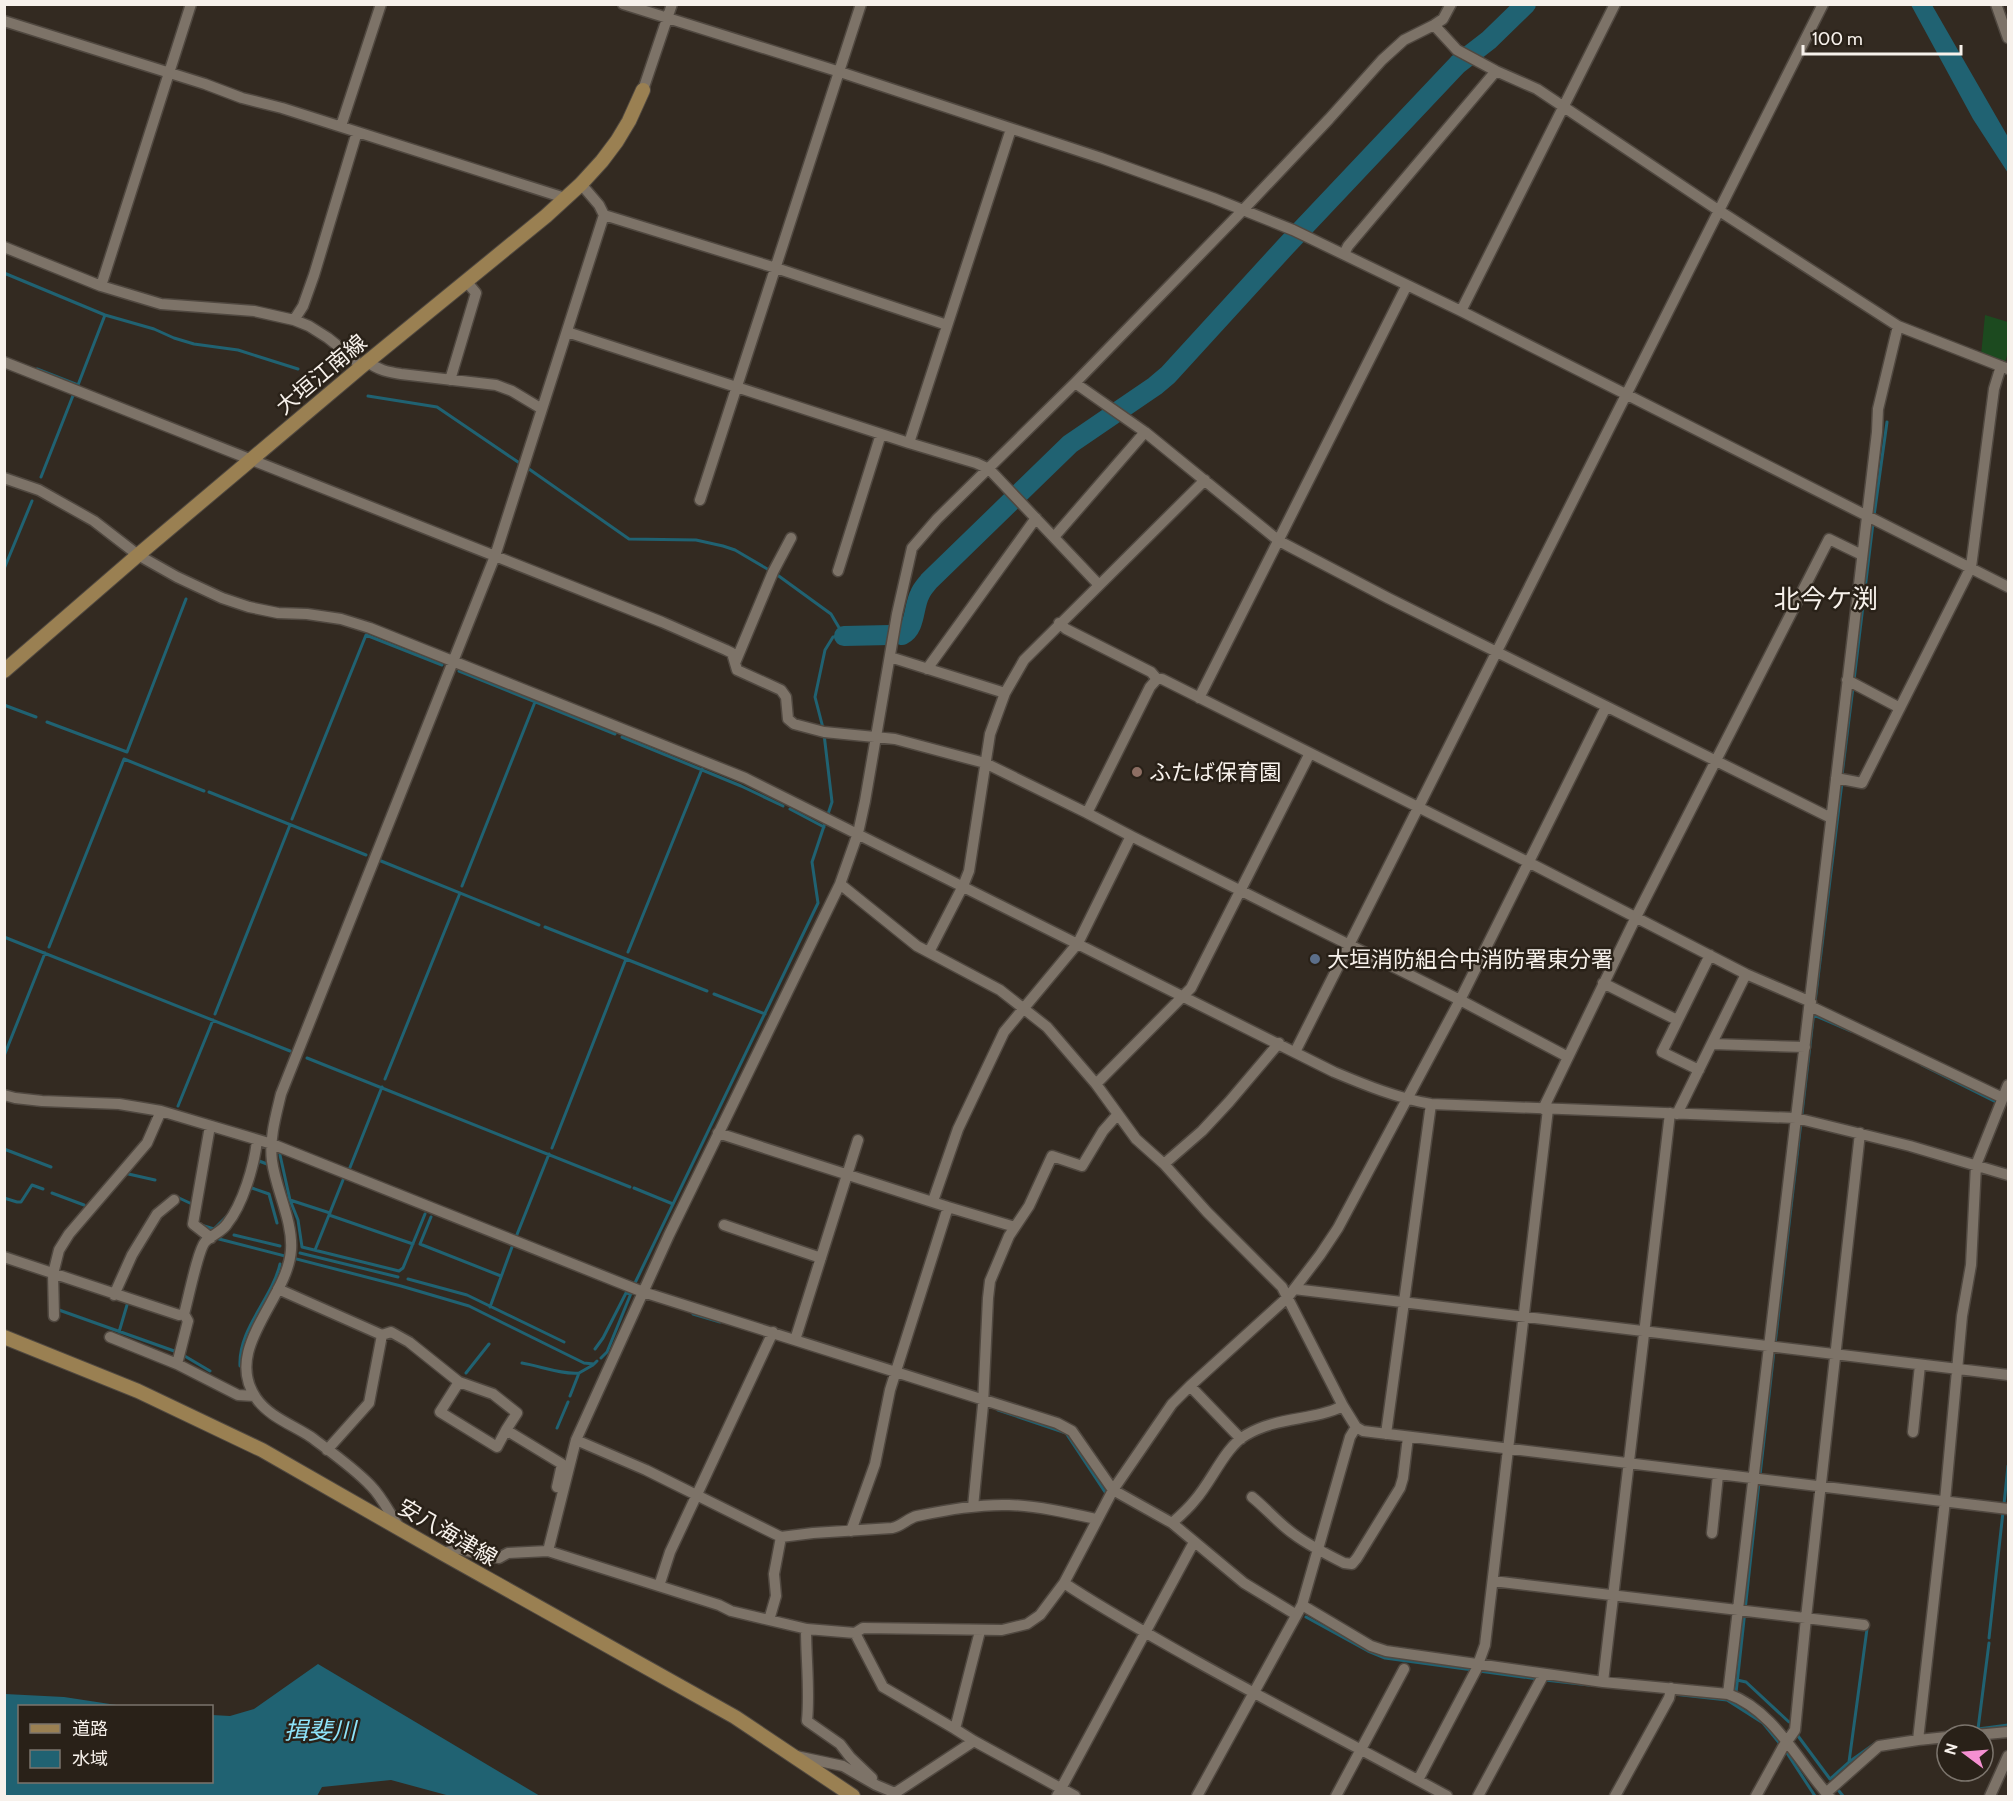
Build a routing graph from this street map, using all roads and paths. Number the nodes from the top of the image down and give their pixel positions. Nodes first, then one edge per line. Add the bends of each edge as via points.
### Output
1 (191, 4) edge
2 (381, 4) edge
3 (623, 4) edge
4 (672, 4) edge
5 (861, 4) edge
6 (1451, 4) edge
7 (1615, 4) edge
8 (1823, 4) edge
9 (1996, 4) edge
10 (668, 19) junction
11 (4, 21) edge
12 (1434, 25) junction
13 (2008, 38) edge
14 (1496, 71) junction
15 (170, 72) junction
16 (840, 72) junction
17 (643, 90) joint
18 (1564, 107) junction
19 (341, 126) junction
20 (1011, 129) junction
21 (357, 132) junction
22 (581, 184) junction
23 (565, 198) junction
24 (1243, 210) junction
25 (1719, 210) junction
26 (604, 214) junction
27 (4, 247) edge
28 (1344, 254) junction
29 (776, 268) junction
30 (466, 281) junction
31 (1407, 285) junction
32 (101, 286) junction
33 (1461, 311) junction
34 (294, 320) junction
35 (947, 325) junction
36 (1898, 326) junction
37 (567, 332) junction
38 (4, 362) edge
39 (365, 364) junction
40 (2005, 368) edge
41 (450, 380) junction
42 (1075, 383) junction
43 (738, 386) junction
44 (1626, 394) junction
45 (542, 409) junction
46 (1145, 432) junction
47 (881, 434) junction
48 (909, 443) junction
49 (252, 459) junction
50 (989, 469) junction
51 (4, 478) edge
52 (1205, 480) junction
53 (700, 500) dead end
54 (1866, 515) junction
55 (1036, 518) junction
56 (1054, 537) junction
57 (791, 538) dead end
58 (1279, 541) junction
59 (138, 555) junction
60 (1862, 555) junction
61 (495, 556) junction
62 (1971, 567) junction
63 (838, 571) dead end
64 (1099, 585) junction
65 (2008, 586) edge
66 (1059, 623) junction
67 (1497, 651) junction
68 (890, 657) junction
69 (453, 662) junction
70 (735, 664) junction
71 (927, 669) junction
72 (4, 671) edge
73 (1157, 679) junction
74 (1847, 680) junction
75 (1005, 693) junction
76 (1200, 698) junction
77 (1606, 707) junction
78 (1900, 708) junction
79 (876, 736) junction
80 (1310, 753) junction
81 (1715, 762) junction
82 (985, 763) junction
83 (1836, 778) junction
84 (1418, 807) junction
85 (1087, 813) junction
86 (1831, 818) junction
87 (858, 833) junction
88 (1131, 836) junction
89 (1528, 862) junction
90 (840, 884) junction
91 (963, 886) junction
92 (1240, 891) junction
93 (1636, 917) junction
94 (1078, 943) junction
95 (1349, 945) junction
96 (928, 952) junction
97 (1710, 955) junction
98 (1746, 974) junction
99 (1603, 983) junction
100 (1183, 996) junction
101 (1460, 1000) junction
102 (1810, 1004) junction
103 (1023, 1007) junction
104 (1677, 1020) junction
105 (1279, 1044) junction
106 (1712, 1044) junction
107 (1805, 1047) junction
108 (1295, 1052) junction
109 (1568, 1057) junction
110 (1699, 1070) junction
111 (1096, 1084) junction
112 (2008, 1085) edge
113 (4, 1095) edge
114 (2003, 1098) junction
115 (1408, 1099) junction
116 (1431, 1104) junction
117 (1545, 1109) junction
118 (161, 1112) junction
119 (1674, 1113) junction
120 (1118, 1114) junction
121 (1796, 1118) junction
122 (210, 1126) junction
123 (718, 1133) junction
124 (1860, 1133) junction
125 (858, 1140) dead end
126 (257, 1141) junction
127 (272, 1144) junction
128 (1164, 1164) junction
129 (1976, 1165) junction
130 (848, 1173) junction
131 (2008, 1175) edge
132 (174, 1200) dead end
133 (933, 1200) junction
134 (948, 1207) junction
135 (724, 1226) dead end
136 (1014, 1227) junction
137 (212, 1238) junction
138 (4, 1257) edge
139 (821, 1258) junction
140 (53, 1274) junction
141 (278, 1289) junction
142 (643, 1292) junction
143 (1291, 1293) junction
144 (114, 1294) junction
145 (1404, 1303) junction
146 (184, 1314) junction
147 (54, 1316) dead end
148 (1524, 1317) junction
149 (773, 1332) junction
150 (1644, 1332) junction
151 (382, 1335) junction
152 (4, 1337) edge
153 (110, 1337) dead end
154 (795, 1340) junction
155 (1773, 1347) junction
156 (1836, 1353) junction
157 (177, 1364) junction
158 (1920, 1365) junction
159 (1957, 1369) junction
160 (896, 1371) junction
161 (2008, 1375) edge
162 (459, 1382) junction
163 (1190, 1386) junction
164 (255, 1396) junction
165 (984, 1399) junction
166 (1343, 1406) junction
167 (1356, 1427) junction
168 (506, 1430) junction
169 (1913, 1432) dead end
170 (1386, 1434) junction
171 (1408, 1437) junction
172 (1241, 1439) junction
173 (576, 1440) junction
174 (327, 1450) junction
175 (1509, 1450) junction
176 (1629, 1463) junction
177 (1718, 1475) junction
178 (1758, 1479) junction
179 (1821, 1486) junction
180 (1113, 1490) junction
181 (697, 1494) junction
182 (561, 1497) junction
183 (1252, 1497) dead end
184 (1945, 1501) junction
185 (973, 1507) junction
186 (2008, 1509) edge
187 (1096, 1520) junction
188 (1172, 1523) junction
189 (399, 1528) junction
190 (851, 1531) junction
191 (1712, 1533) dead end
192 (781, 1537) junction
193 (1194, 1542) junction
194 (1318, 1550) junction
195 (548, 1551) junction
196 (442, 1553) junction
197 (1493, 1581) junction
198 (1064, 1583) junction
199 (659, 1586) junction
200 (1613, 1596) junction
201 (1299, 1610) junction
202 (1738, 1611) junction
203 (1806, 1618) junction
204 (769, 1620) junction
205 (1864, 1625) dead end
206 (806, 1629) junction
207 (980, 1631) junction
208 (855, 1632) junction
209 (1145, 1633) junction
210 (1478, 1665) junction
211 (1404, 1669) dead end
212 (1544, 1674) junction
213 (1603, 1682) junction
214 (1671, 1688) junction
215 (1253, 1693) junction
216 (1728, 1694) junction
217 (956, 1729) junction
218 (1935, 1738) edge
219 (1918, 1740) junction
220 (974, 1741) junction
221 (1787, 1741) junction
222 (1361, 1749) junction
223 (796, 1756) junction
224 (2008, 1756) edge
225 (1418, 1780) junction
226 (884, 1788) junction
227 (1059, 1793) edge
228 (896, 1795) edge
229 (1828, 1795) edge
230 (853, 1797) edge
231 (1076, 1797) edge
232 (1197, 1797) edge
233 (1336, 1797) edge
234 (1447, 1797) edge
235 (1478, 1797) edge
236 (1615, 1797) edge
237 (1756, 1797) edge
238 (1989, 1797) edge

1 - 15 street
2 - 19 street
3 - 10 street
4 - 10 street
5 - 16 street
6 - 12 street via 1443,19
7 - 18 street
8 - 25 street
9 - 13 street
10 - 16 street
10 - 17 street
11 - 15 street
12 - 14 street via 1457,50
12 - 24 street via 1404,40 1382,60
14 - 18 street via 1537,89
14 - 28 street
15 - 19 street via 242,98
15 - 32 street
16 - 20 street
16 - 29 street
17 - 22 main road, 大垣江南線 via 617,141
18 - 25 street
18 - 33 street
19 - 21 street
20 - 24 street
20 - 35 street
21 - 23 street
21 - 34 street via 314,275
22 - 23 main road, 大垣江南線
22 - 26 street
23 - 30 main road, 大垣江南線
24 - 28 street
24 - 42 street
25 - 36 street
25 - 44 street
26 - 29 street
26 - 37 street
27 - 32 street
28 - 31 street
29 - 35 street
29 - 43 street
30 - 39 main road, 大垣江南線
30 - 41 street via 476,293
31 - 33 street
31 - 58 street
32 - 34 street via 161,304 245,310
33 - 44 street
34 - 39 street
35 - 48 street
36 - 40 street
36 - 54 street via 1878,409
37 - 43 street
37 - 45 street
38 - 49 street
39 - 41 street
39 - 49 main road, 大垣江南線
40 - 62 street via 1994,389
41 - 45 street via 496,385
42 - 46 street
42 - 50 street
43 - 47 street
43 - 53 street
44 - 54 street
44 - 67 street
45 - 61 street
46 - 52 street
46 - 56 street
47 - 48 street
47 - 63 street
48 - 50 street
49 - 59 main road, 大垣江南線
49 - 61 street
50 - 55 street
50 - 68 street via 912,548
51 - 59 street via 39,490 94,521
52 - 58 street
52 - 64 street
54 - 60 street
54 - 62 street
55 - 56 street
55 - 71 street
56 - 64 street
57 - 70 street
58 - 67 street
58 - 76 street
59 - 69 street via 231,601 278,613 351,622
59 - 72 main road, 大垣江南線
60 - 74 street
60 - 81 street via 1828,539
61 - 69 street
61 - 70 street via 732,652
62 - 65 street
62 - 78 street
64 - 66 street
66 - 73 street via 1151,672
66 - 75 street via 1024,660
67 - 77 street
67 - 84 street
68 - 71 street
68 - 79 street
69 - 87 street via 745,778
69 - 127 street via 281,1094
70 - 79 street via 737,670 781,690 786,697 788,719 794,724 824,732
71 - 75 street
73 - 76 street
73 - 85 street
74 - 78 street
74 - 83 street
75 - 82 street
76 - 80 street
77 - 81 street
77 - 89 street
78 - 83 street via 1862,783
79 - 82 street
79 - 87 street
80 - 84 street
80 - 92 street
81 - 86 street
81 - 93 street
82 - 85 street
82 - 91 street via 969,871
83 - 86 street
84 - 89 street
84 - 95 street
85 - 88 street
86 - 102 street
87 - 90 street
87 - 91 street
88 - 92 street
88 - 94 street
89 - 93 street
89 - 101 street
90 - 96 street
90 - 123 street
91 - 94 street
91 - 96 street
92 - 95 street
92 - 100 street via 1191,988
93 - 97 street
93 - 99 street
94 - 100 street
94 - 103 street
95 - 101 street
95 - 108 street
96 - 103 street via 1000,990
97 - 98 street
97 - 104 street
98 - 102 street
98 - 106 street
99 - 104 street
99 - 109 street
100 - 105 street
100 - 111 street
101 - 109 street
101 - 115 street
102 - 107 street
102 - 114 street
103 - 111 street via 1047,1027
103 - 133 street via 1004,1032 968,1106
104 - 110 street via 1662,1052
105 - 108 street
105 - 128 street via 1202,1131
106 - 107 street
106 - 110 street
107 - 121 street
108 - 115 street via 1352,1079
109 - 117 street
110 - 119 street
111 - 120 street
112 - 114 street
113 - 118 street via 42,1101 119,1104
114 - 129 street
115 - 116 street
115 - 143 street via 1338,1228
116 - 117 street
116 - 145 street
117 - 119 street
117 - 148 street
118 - 122 street
118 - 140 street via 147,1143 69,1234 59,1250
119 - 121 street
119 - 150 street
120 - 128 street via 1136,1139
120 - 136 street via 1082,1166 1052,1156 1029,1206
121 - 124 street
121 - 155 street
122 - 126 street
122 - 137 street via 193,1224
123 - 130 street
123 - 142 street
124 - 129 street
124 - 156 street
125 - 130 street
126 - 127 street
126 - 137 street via 255,1160 239,1202 227,1225
127 - 141 street via 291,1249 288,1269
127 - 142 street
128 - 143 street via 1207,1212
129 - 131 street
129 - 159 street via 1971,1265
130 - 133 street
130 - 139 street
132 - 144 street via 157,1214
133 - 134 street
134 - 136 street
134 - 160 street
135 - 139 street
136 - 165 street via 990,1281
137 - 146 street via 205,1242
138 - 140 street
139 - 154 street
140 - 144 street
140 - 147 street
141 - 151 street
141 - 164 street via 247,1355 247,1377
142 - 149 street
142 - 173 street
143 - 145 street
143 - 163 street
143 - 166 street
144 - 146 street
145 - 148 street
145 - 170 street
146 - 157 street via 188,1321
148 - 150 street
148 - 175 street
149 - 154 street
149 - 181 street
150 - 155 street
150 - 176 street
151 - 162 street via 391,1332 409,1342
151 - 174 street via 369,1403
152 - 189 main road, 安八海津線 via 138,1391 262,1450
153 - 157 street
154 - 160 street
155 - 156 street
155 - 178 street
156 - 158 street
156 - 179 street
157 - 164 street via 238,1395
158 - 159 street
158 - 169 street
159 - 161 street
159 - 184 street
160 - 165 street
160 - 190 street via 875,1464
162 - 168 street via 493,1394 517,1413
162 - 168 street via 440,1412 496,1447
163 - 172 street
163 - 180 street via 1172,1404
164 - 174 street via 272,1414
165 - 180 street via 1072,1431
165 - 185 street
166 - 167 street
166 - 172 street via 1274,1422
167 - 170 street
167 - 194 street
168 - 182 street via 562,1464 556,1491
170 - 171 street
171 - 175 street
171 - 194 street via 1400,1488 1357,1558 1352,1564 1344,1563
172 - 188 street via 1195,1501
173 - 181 street
173 - 182 street
174 - 189 street via 372,1487
175 - 176 street
175 - 197 street
176 - 177 street
176 - 200 street
177 - 178 street
177 - 191 street
178 - 179 street
178 - 202 street
179 - 184 street
179 - 203 street
180 - 187 street
180 - 188 street
181 - 192 street
181 - 199 street
182 - 195 street
183 - 194 street via 1294,1535
184 - 186 street
184 - 219 street
185 - 187 street via 1010,1504
185 - 190 street via 914,1517 892,1528
187 - 198 street
188 - 193 street
189 - 196 main road, 安八海津線
190 - 192 street
192 - 204 street via 774,1574 776,1596
193 - 201 street via 1244,1583
193 - 209 street
194 - 201 street
195 - 196 street via 508,1553 499,1558 459,1549
195 - 199 street
196 - 223 main road, 安八海津線 via 735,1717
197 - 200 street
197 - 210 street via 1485,1645
198 - 207 street via 1041,1615 1027,1624
198 - 209 street
199 - 204 street
200 - 202 street
200 - 213 street
201 - 210 street via 1386,1651
201 - 215 street
202 - 203 street
202 - 216 street
203 - 205 street
203 - 221 street via 1795,1730
204 - 206 street
206 - 208 street
206 - 226 street via 810,1696 807,1721 840,1744
207 - 208 street via 863,1628
207 - 217 street
208 - 217 street via 882,1687
209 - 215 street
209 - 227 street
210 - 212 street
210 - 225 street
211 - 222 street
212 - 213 street
212 - 235 street
213 - 214 street
214 - 216 street
214 - 236 street
215 - 222 street
215 - 232 street
216 - 221 street via 1760,1713
217 - 220 street
218 - 219 street
219 - 229 street via 1879,1746
220 - 227 street
220 - 228 street
221 - 229 street
221 - 237 street
222 - 225 street
222 - 233 street
223 - 226 street via 843,1766
223 - 230 main road, 安八海津線
224 - 238 street
225 - 234 street
226 - 228 street
227 - 231 street

